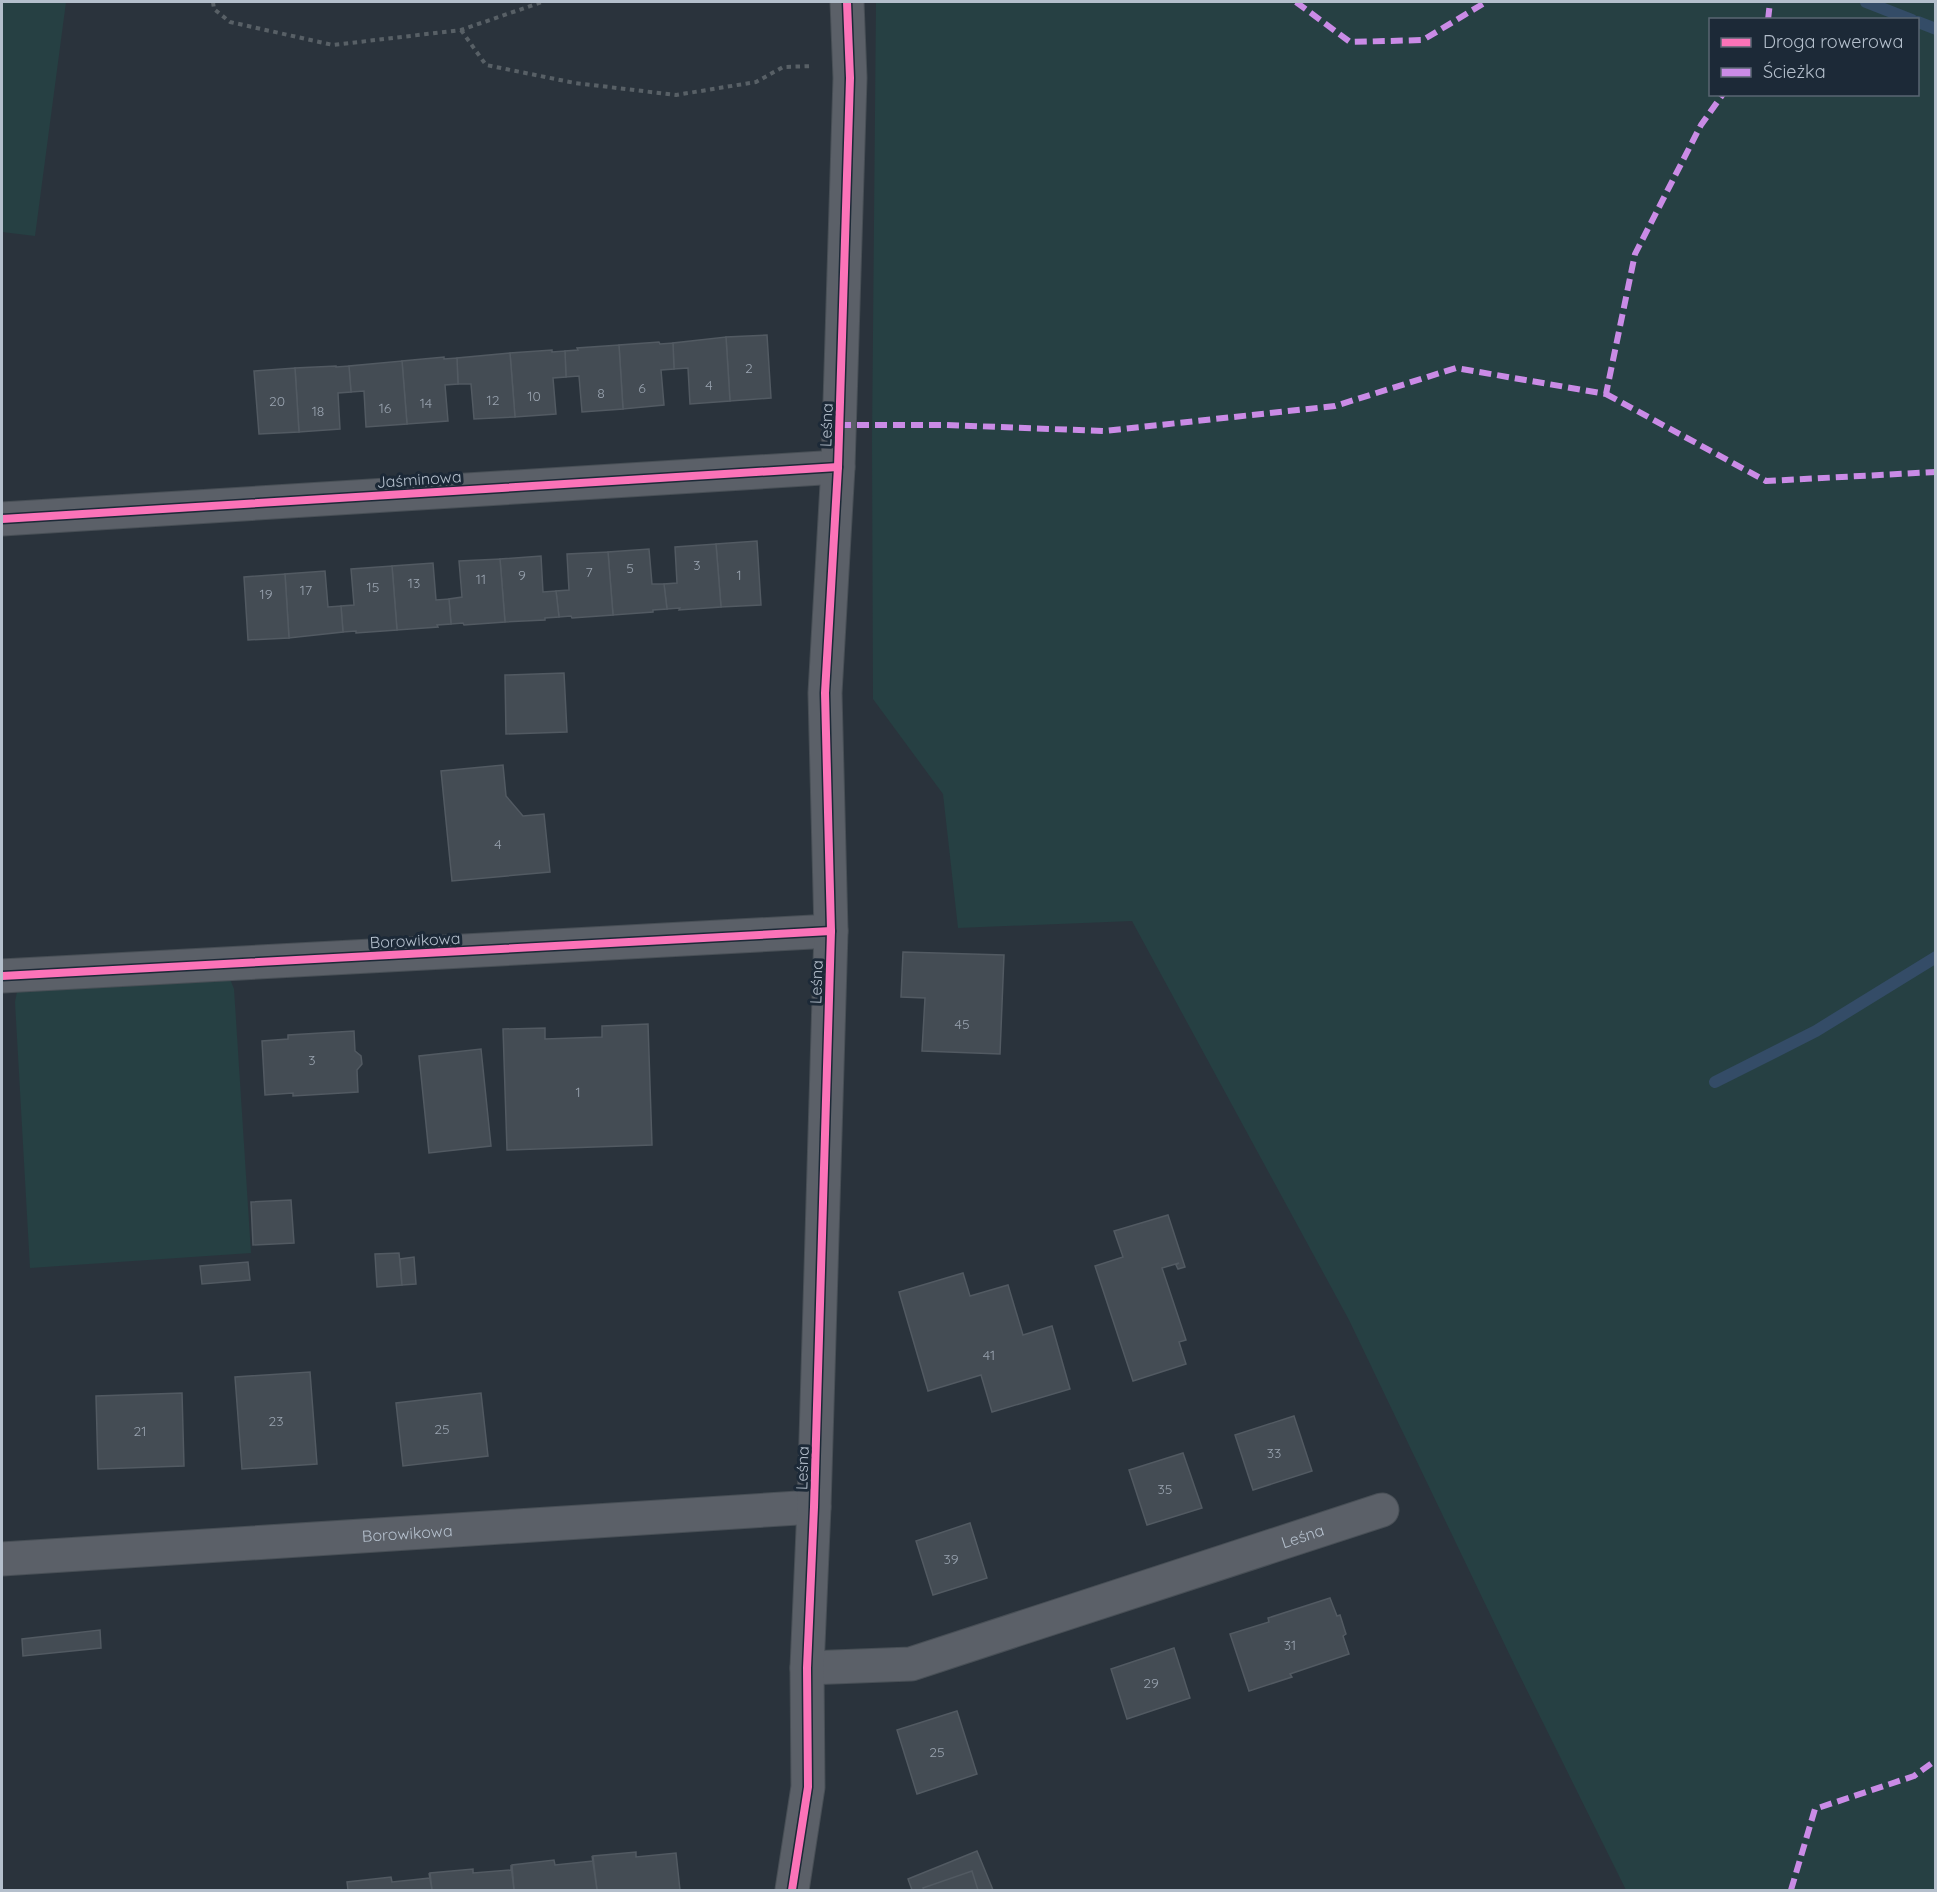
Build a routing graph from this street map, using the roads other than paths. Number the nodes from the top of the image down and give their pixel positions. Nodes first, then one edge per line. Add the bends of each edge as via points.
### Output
1 (847, 2) edge
2 (838, 467) junction
3 (2, 519) edge
4 (831, 931) junction
5 (2, 976) edge
6 (814, 1507) junction
7 (1382, 1510) dead end
8 (2, 1559) edge
9 (807, 1668) junction
10 (792, 1890) edge

1 - 2 street, Leśna via 850,65
2 - 3 street, Jaśminowa
2 - 4 street, Leśna via 825,693
4 - 5 street, Borowikowa
4 - 6 street, Leśna
6 - 8 street, Borowikowa
6 - 9 street, Leśna
7 - 9 street, Leśna via 911,1664
9 - 10 street, Leśna via 808,1787

